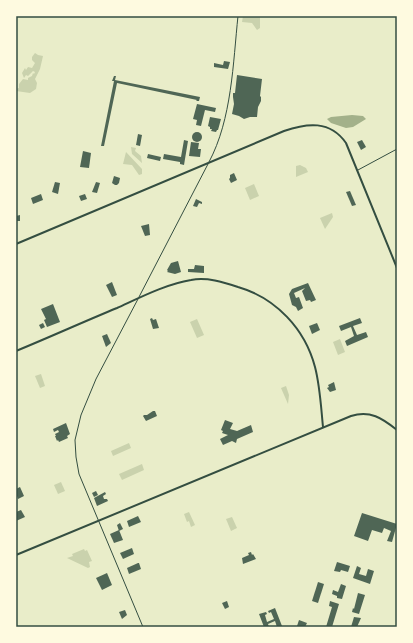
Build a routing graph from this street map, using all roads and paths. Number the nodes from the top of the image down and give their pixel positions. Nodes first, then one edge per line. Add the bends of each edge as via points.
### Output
1 (238, 16) edge
2 (397, 149) edge
3 (209, 162) junction
4 (357, 170) junction
5 (16, 244) edge
6 (397, 268) edge
7 (139, 298) junction
8 (16, 351) edge
9 (322, 427) junction
10 (397, 430) edge
11 (98, 520) junction
12 (16, 555) edge
13 (143, 627) edge

1 - 3 street via 226,113
2 - 4 street
3 - 4 main road via 294,127 312,125 329,128 340,136 346,143
3 - 5 main road
3 - 7 street
4 - 6 main road
7 - 8 main road
7 - 9 main road via 182,282 205,279 243,288 267,300 289,318 308,348 317,377
7 - 11 street via 92,386 76,435 78,467
9 - 10 main road via 363,413 378,417
9 - 11 main road
11 - 12 main road
11 - 13 street

